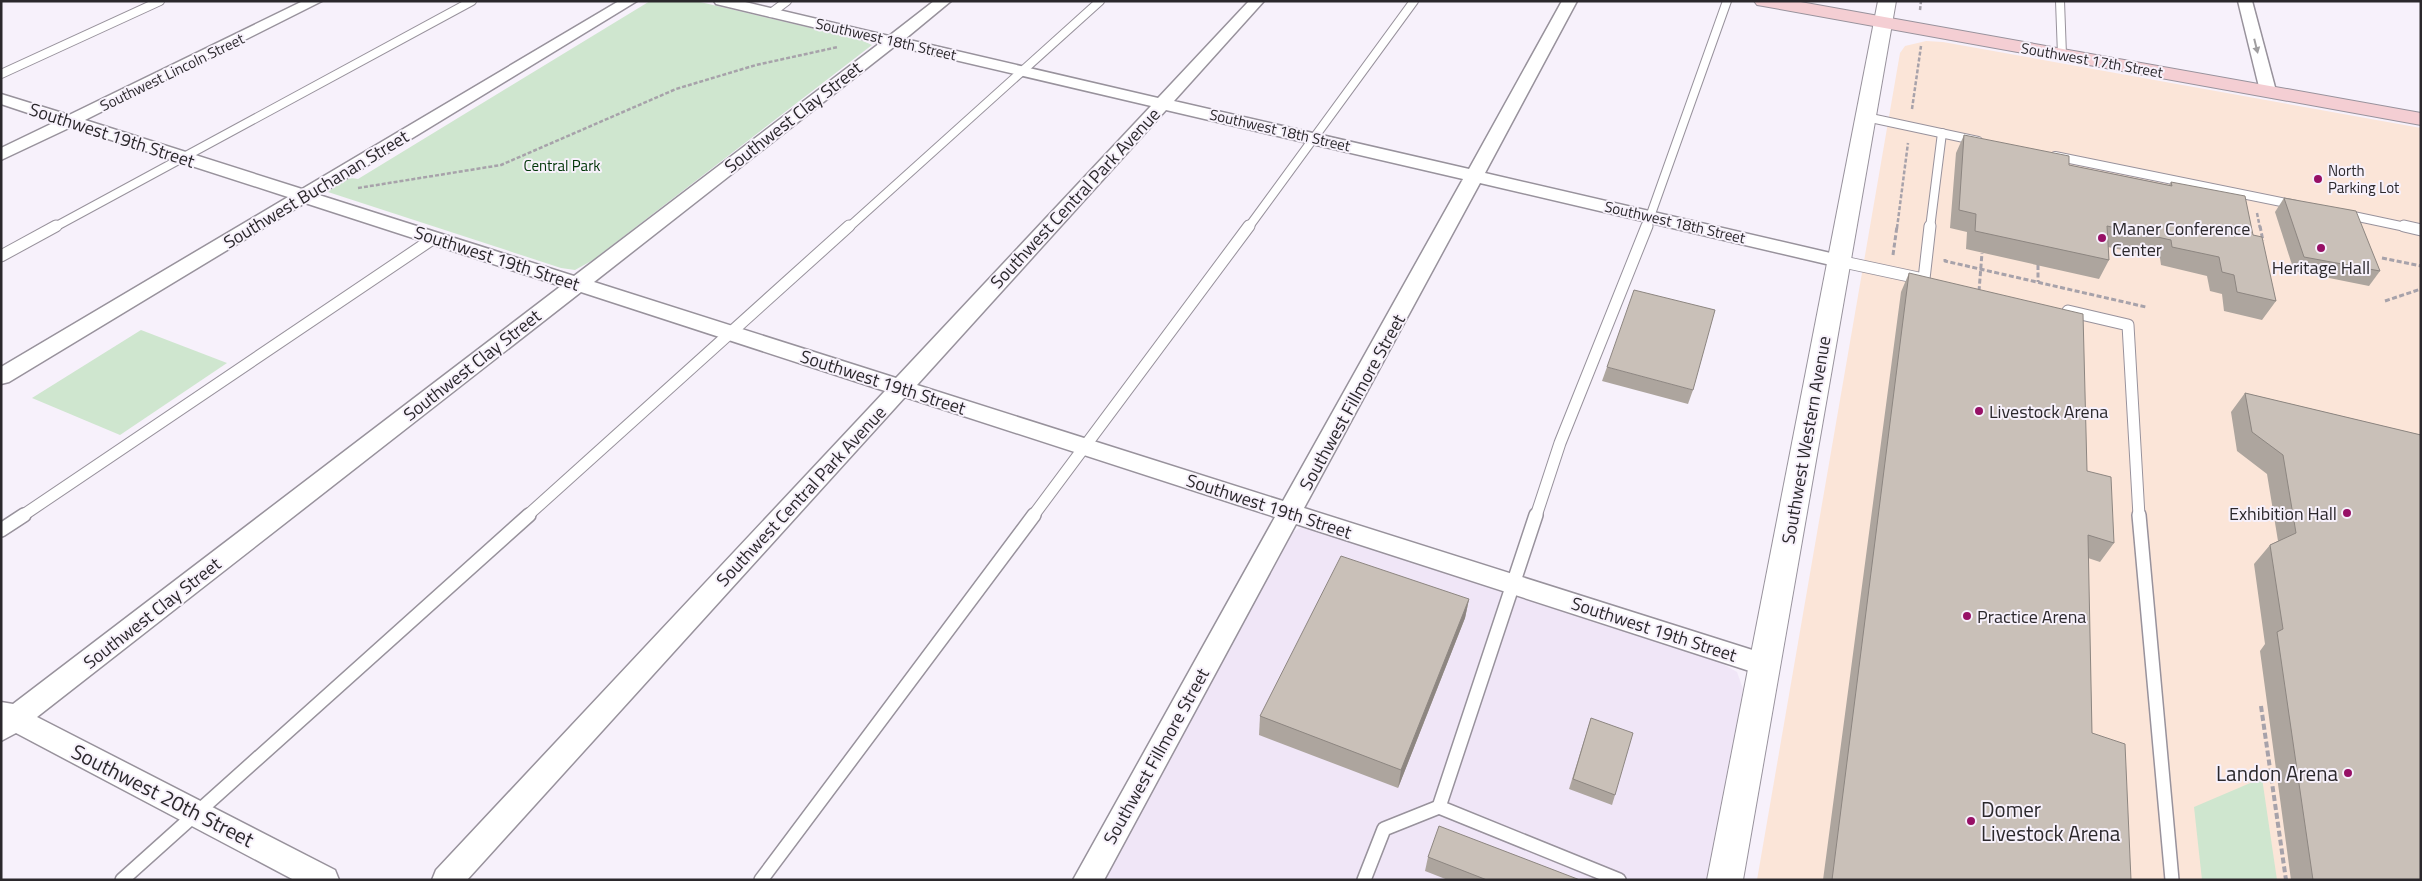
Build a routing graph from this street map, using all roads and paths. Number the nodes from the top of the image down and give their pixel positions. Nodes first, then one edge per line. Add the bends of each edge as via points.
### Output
1 (160, 1) edge
2 (315, 1) edge
3 (472, 1) edge
4 (630, 1) edge
5 (721, 1) edge
6 (787, 1) edge
7 (944, 1) edge
8 (1100, 1) edge
9 (1257, 1) edge
10 (1414, 1) edge
11 (1570, 1) edge
12 (1727, 1) edge
13 (1763, 1) edge
14 (2060, 1) edge
15 (2245, 1) edge
16 (1885, 12) edge
17 (770, 13) junction
18 (892, 41) junction
19 (1921, 43) dead end
20 (842, 46) dead end
21 (2062, 55) junction
22 (1022, 71) junction
23 (1, 74) edge
24 (2268, 92) junction
25 (1, 99) edge
26 (1162, 103) junction
27 (1866, 117) junction
28 (2421, 119) edge
29 (70, 121) junction
30 (1910, 126) junction
31 (1942, 133) junction
32 (1315, 138) junction
33 (1991, 143) edge
34 (1, 155) edge
35 (2050, 155) edge
36 (183, 158) junction
37 (1475, 175) junction
38 (351, 189) dead end
39 (304, 196) junction
40 (2255, 205) dead end
41 (2304, 206) edge
42 (2333, 212) edge
43 (1651, 216) junction
44 (2421, 230) edge
45 (434, 238) junction
46 (2263, 242) edge
47 (1982, 253) edge
48 (1, 256) edge
49 (2382, 258) dead end
50 (1839, 261) junction
51 (1945, 261) dead end
52 (1892, 263) dead end
53 (2038, 265) edge
54 (2421, 266) edge
55 (1982, 269) junction
56 (2038, 282) junction
57 (577, 284) junction
58 (2421, 289) edge
59 (1980, 291) edge
60 (2385, 301) dead end
61 (2146, 307) dead end
62 (2054, 308) edge
63 (732, 334) junction
64 (1, 377) edge
65 (901, 388) junction
66 (1084, 446) junction
67 (1291, 513) junction
68 (1, 530) edge
69 (1515, 584) junction
70 (1765, 664) junction
71 (2260, 706) dead end
72 (6, 720) edge
73 (1439, 807) junction
74 (197, 812) junction
75 (122, 880) edge
76 (324, 880) edge
77 (447, 880) edge
78 (761, 880) edge
79 (1088, 880) edge
80 (1364, 880) edge
81 (1619, 880) edge
82 (1726, 880) edge
83 (2172, 880) edge
84 (2286, 880) edge

1 - 23 lane
2 - 29 street, Southwest Lincoln Street
3 - 36 lane
4 - 39 street, Southwest Buchanan Street
5 - 17 street, Southwest 18th Street
6 - 17 lane
7 - 18 street, Southwest Clay Street
8 - 22 lane
9 - 26 street, Southwest Central Park Avenue
10 - 32 lane
11 - 37 street, Southwest Fillmore Street
12 - 43 lane
13 - 16 main road, Southwest 17th Street
14 - 21 lane
15 -> 24 street
16 - 21 main road, Southwest 17th Street
16 - 27 street, Southwest Western Avenue
17 - 18 street, Southwest 18th Street
18 - 22 street, Southwest 18th Street
18 - 57 street, Southwest Clay Street
19 - 30 path
20 - 38 path via 746,66 676,88 501,165
21 - 24 main road, Southwest 17th Street
22 - 26 street, Southwest 18th Street
22 - 63 lane
24 - 28 main road, Southwest 17th Street
25 - 29 street, Southwest 19th Street
26 - 32 street, Southwest 18th Street
26 - 65 street, Southwest Central Park Avenue
27 - 30 lane
27 - 50 street, Southwest Western Avenue
29 - 34 street, Southwest Lincoln Street
29 - 36 street, Southwest 19th Street
30 - 31 lane
30 - 52 path
31 - 33 lane
31 - 50 lane via 1928,280
32 - 37 street, Southwest 18th Street
32 - 66 lane
35 - 41 lane
36 - 39 street, Southwest 19th Street
36 - 48 lane
37 - 43 street, Southwest 18th Street
37 - 67 street, Southwest Fillmore Street
39 - 45 street, Southwest 19th Street
39 - 64 street, Southwest Buchanan Street
40 - 46 path
42 - 44 lane
43 - 50 street, Southwest 18th Street
43 - 69 lane via 1560,443
45 - 57 street, Southwest 19th Street
45 - 68 lane
47 - 55 path
49 - 54 path
50 - 70 street, Southwest Western Avenue
51 - 55 path
53 - 56 path
55 - 56 path
55 - 59 path
56 - 61 path
57 - 63 street, Southwest 19th Street
57 - 72 street, Southwest Clay Street
58 - 60 path
62 - 83 lane via 2128,325 2139,523
63 - 65 street, Southwest 19th Street
63 - 74 lane
65 - 66 street, Southwest 19th Street
65 - 77 street, Southwest Central Park Avenue
66 - 67 street, Southwest 19th Street
66 - 78 lane
67 - 69 street, Southwest 19th Street
67 - 79 street, Southwest Fillmore Street
69 - 70 street, Southwest 19th Street
69 - 73 lane
70 - 82 street, Southwest Western Avenue
71 - 84 path
72 - 74 street, Southwest 20th Street
73 - 80 lane via 1384,828
73 - 81 lane
74 - 75 lane
74 - 76 street, Southwest 20th Street

